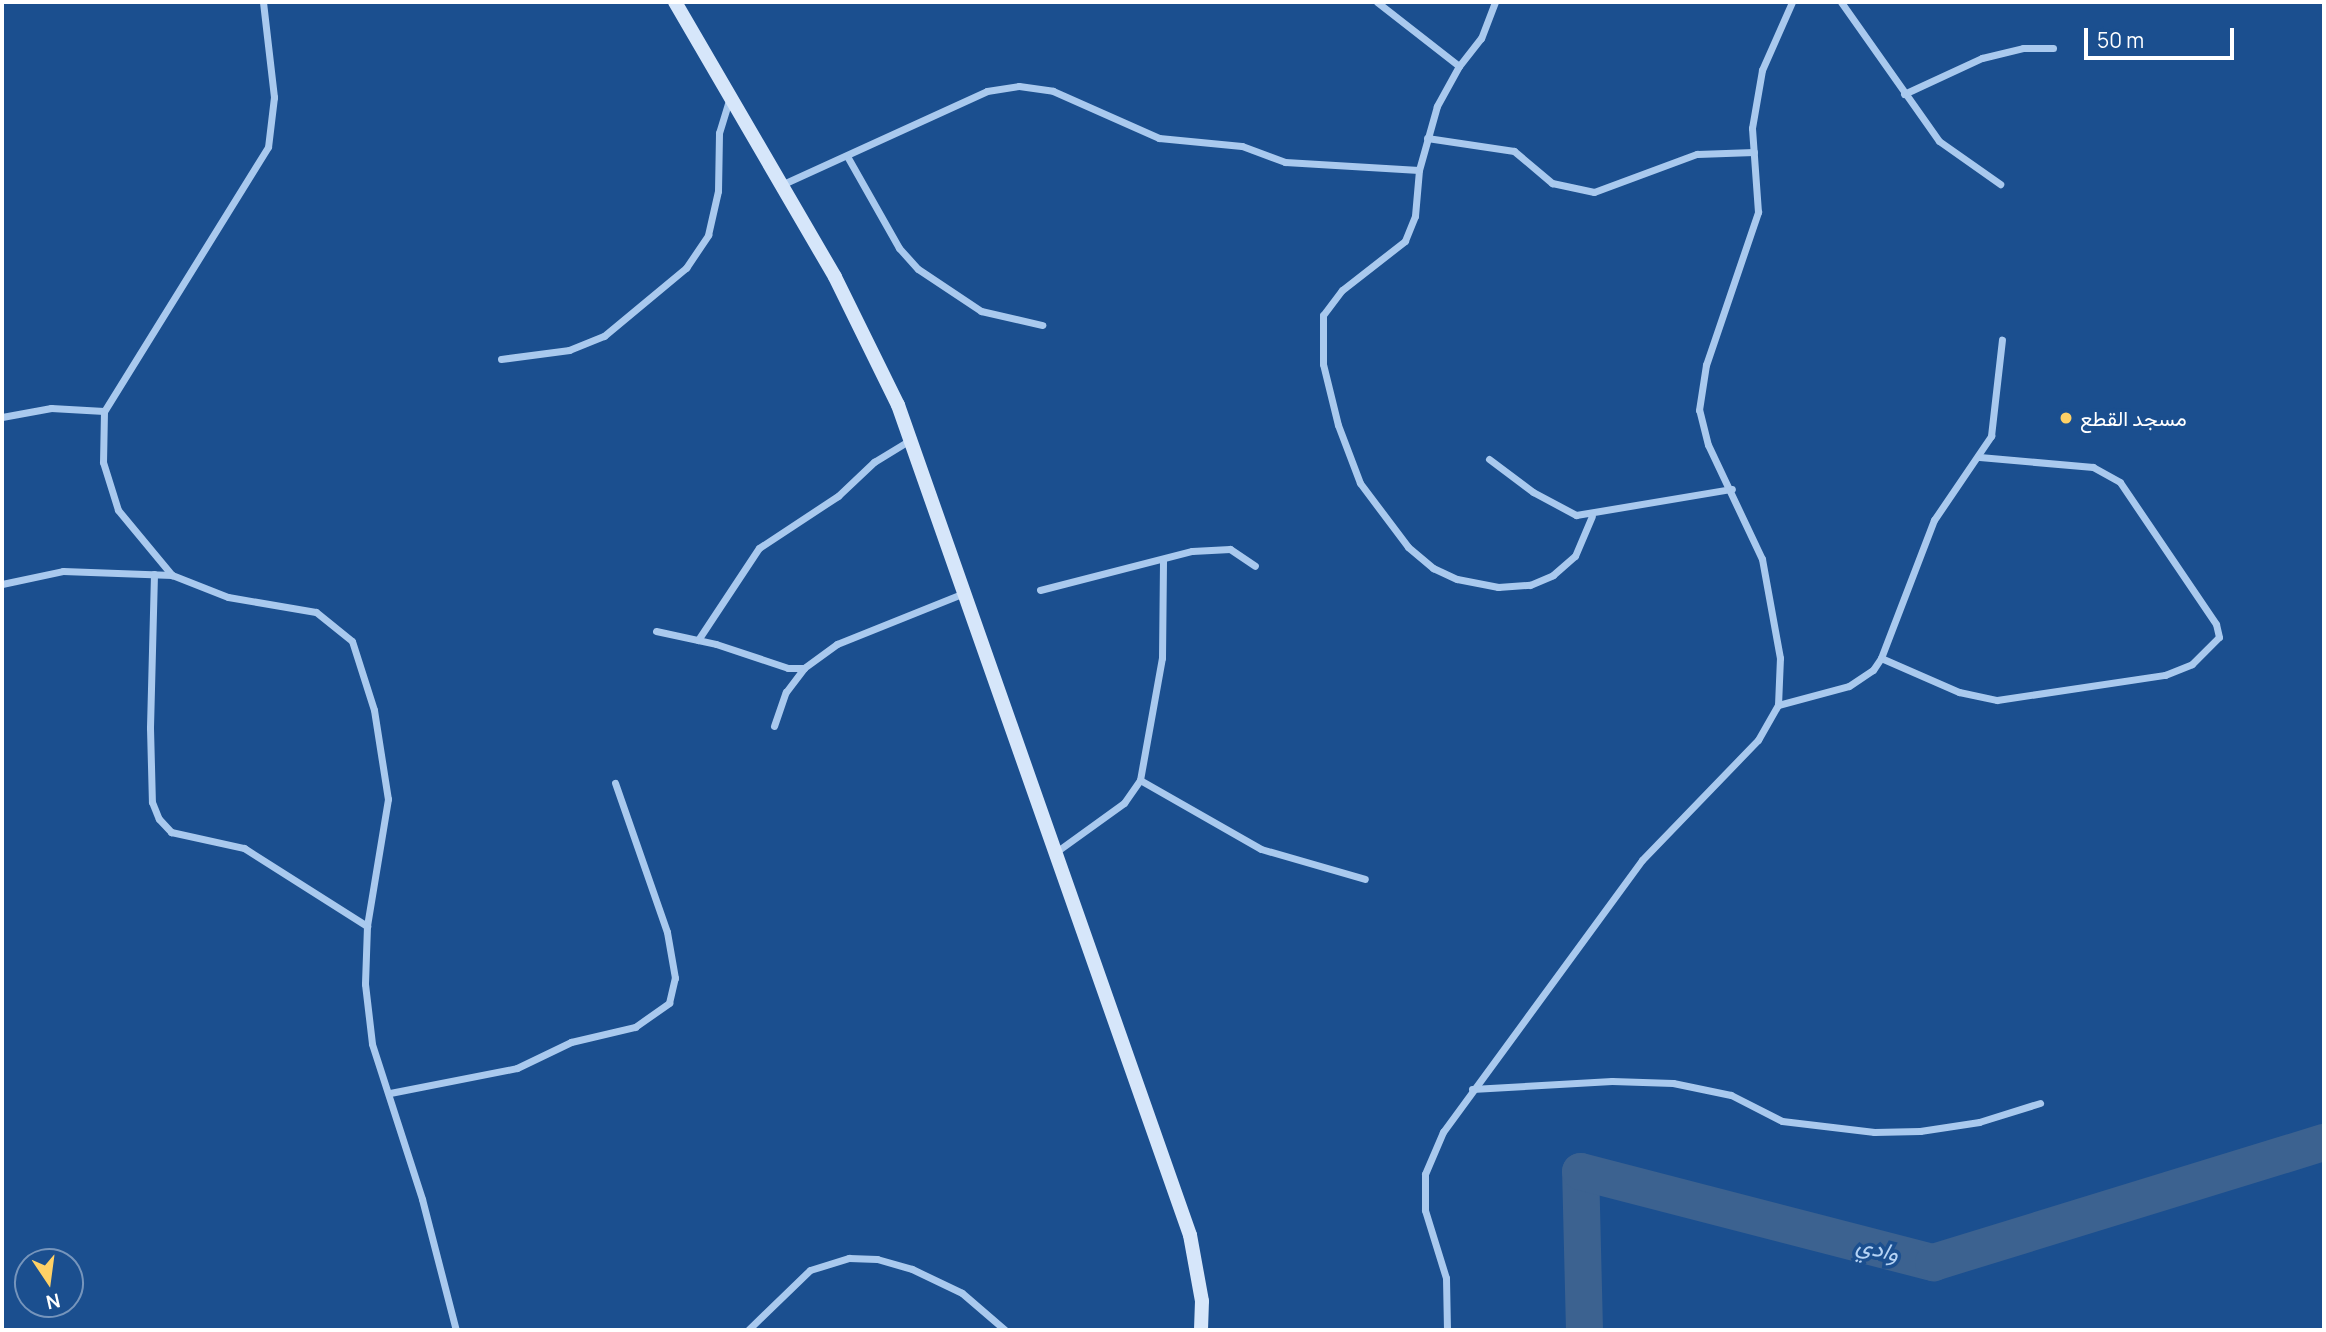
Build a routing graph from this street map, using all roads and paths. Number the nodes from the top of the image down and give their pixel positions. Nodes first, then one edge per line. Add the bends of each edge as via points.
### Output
1 (263, 2) edge
2 (675, 2) edge
3 (1377, 2) edge
4 (1495, 2) edge
5 (1792, 2) edge
6 (1841, 2) edge
7 (2053, 48) dead end
8 (1459, 66) junction
9 (1904, 94) junction
10 (730, 98) junction
11 (1427, 138) junction
12 (1755, 152) junction
13 (847, 156) junction
14 (1419, 170) junction
15 (2000, 184) dead end
16 (781, 185) junction
17 (1042, 325) dead end
18 (2002, 340) dead end
19 (501, 359) dead end
20 (104, 411) junction
21 (2, 417) edge
22 (910, 440) junction
23 (1979, 457) junction
24 (1489, 460) dead end
25 (1732, 489) junction
26 (1592, 516) junction
27 (1163, 559) junction
28 (1255, 566) dead end
29 (154, 574) junction
30 (172, 575) junction
31 (2, 584) edge
32 (1040, 590) dead end
33 (964, 593) junction
34 (656, 631) dead end
35 (698, 640) junction
36 (1881, 658) junction
37 (804, 668) junction
38 (1778, 705) junction
39 (774, 726) dead end
40 (1140, 780) junction
41 (615, 783) dead end
42 (1056, 852) junction
43 (1365, 879) dead end
44 (367, 926) junction
45 (1472, 1089) junction
46 (390, 1093) junction
47 (2040, 1103) dead end
48 (456, 1330) edge
49 (748, 1330) edge
50 (1005, 1330) edge
51 (1201, 1330) edge
52 (1447, 1330) edge

1 - 20 street via 274,97 268,146
2 - 10 main road
3 - 8 street
4 - 8 street via 1481,38
5 - 12 street via 1762,70 1752,128
6 - 9 street
7 - 9 street via 2023,48 1982,58
8 - 11 street
9 - 15 street via 1938,141
10 - 16 main road
10 - 19 street via 719,133 718,191 708,235 687,268 604,336 569,350
11 - 12 street via 1514,151 1552,183 1594,192 1697,154
11 - 14 street
12 - 25 street via 1758,212 1706,365 1699,410 1708,445
13 - 14 street via 987,91 1019,86 1053,91 1159,138 1242,146 1285,162
13 - 16 street
13 - 17 street via 899,248 918,269 981,311
14 - 26 street via 1415,216 1405,241 1342,290 1323,315 1323,364 1338,425 1360,483 1408,547 1433,568 1457,579 1498,587 1530,585 1553,575 1575,556
16 - 22 main road via 835,277
18 - 23 street via 1991,436
20 - 21 street via 51,408
20 - 30 street via 103,463 118,510
22 - 33 main road
22 - 35 street via 759,548
23 - 36 street via 1934,520
23 - 36 street via 2093,467 2120,482 2216,624 2218,637 2192,664 2165,675 1997,701 1959,692
24 - 26 street via 1562,509
25 - 26 street
25 - 38 street via 1762,559 1780,658
27 - 28 street via 1192,551 1230,549
27 - 32 street
27 - 40 street via 1162,658
29 - 30 street
29 - 31 street via 64,571
29 - 44 street via 150,728 152,802 159,819 171,832 244,848
30 - 44 street via 228,597 316,612 352,641 374,710 388,799
33 - 37 street via 837,644
33 - 42 main road
34 - 35 street
35 - 37 street via 788,668
36 - 38 street via 1873,670 1849,686
37 - 39 street via 786,692
38 - 45 street via 1758,740 1642,860
40 - 42 street via 1124,803
40 - 43 street via 1261,849
41 - 46 street via 667,932 675,978 669,1003 635,1027 571,1041 517,1068
42 - 51 main road via 1190,1235 1202,1301
44 - 46 street via 365,984 372,1044
45 - 47 street via 1612,1081 1673,1083 1731,1095 1782,1121 1874,1132 1979,1122
45 - 52 street via 1443,1132 1425,1174 1425,1210 1446,1278
46 - 48 street
49 - 50 street via 810,1270 849,1258 877,1259 912,1269 962,1293

